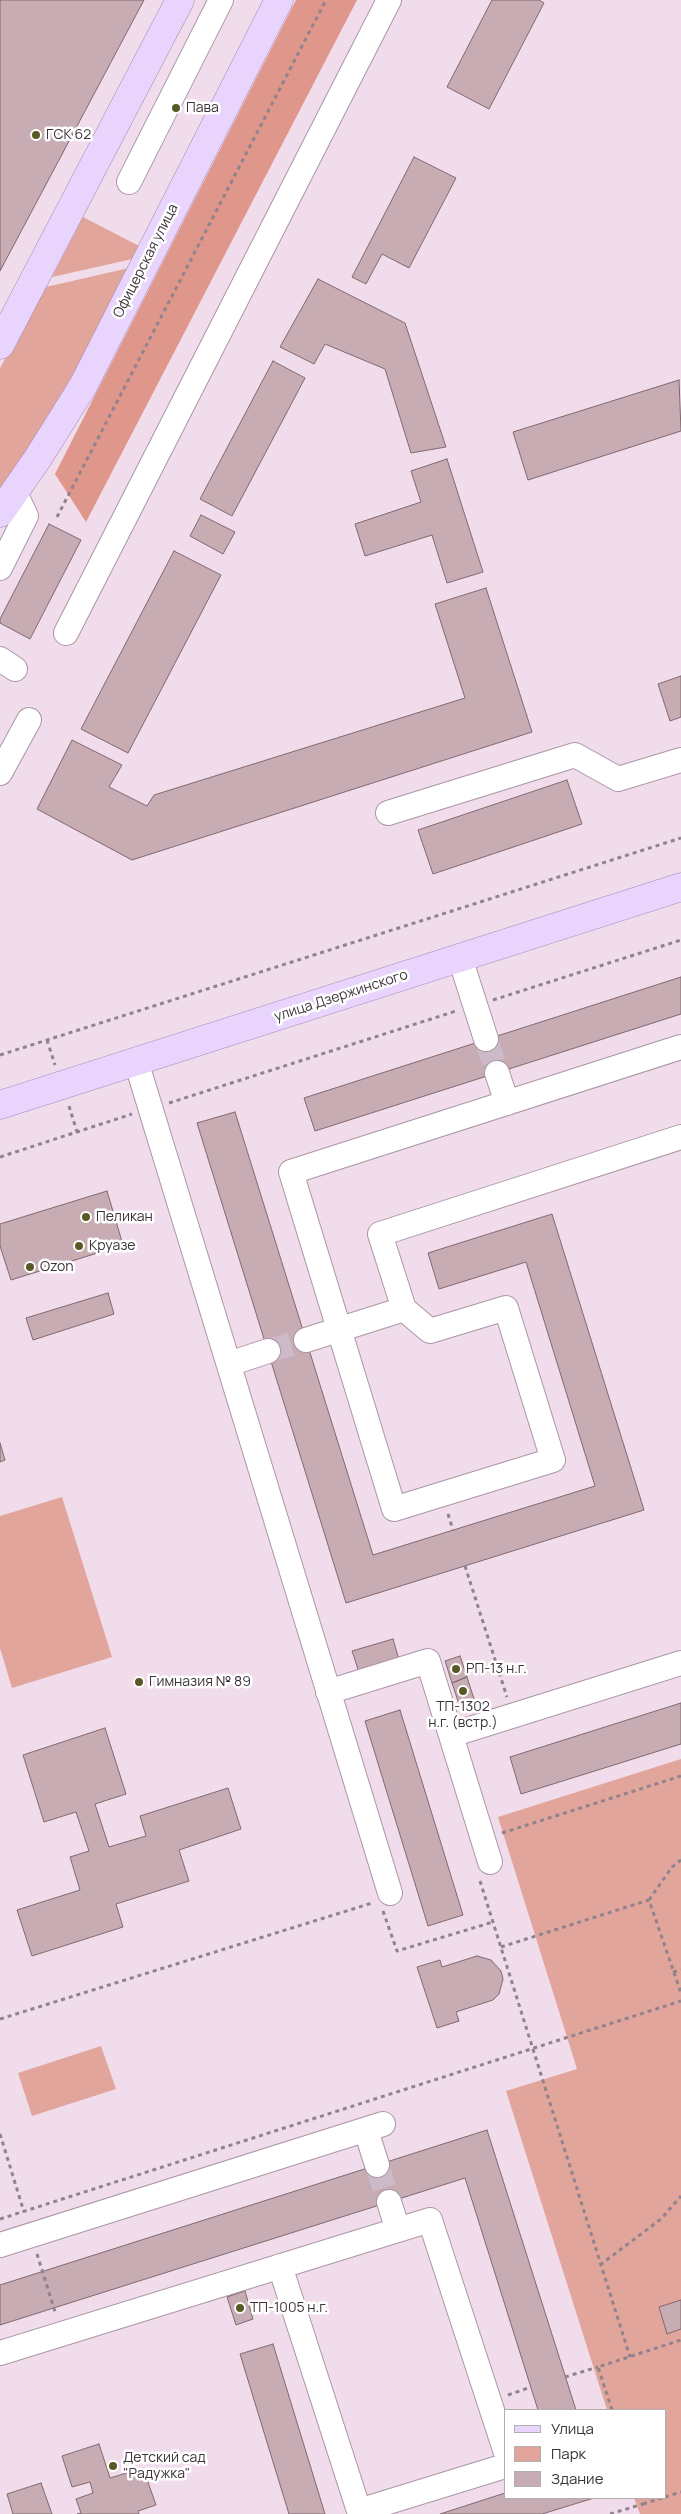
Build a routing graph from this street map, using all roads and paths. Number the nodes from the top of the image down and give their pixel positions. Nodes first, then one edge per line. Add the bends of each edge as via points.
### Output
1 (180, 0) edge
2 (221, 0) edge
3 (279, 0) edge
4 (326, 0) edge
5 (389, 0) edge
6 (128, 182) dead end
7 (0, 345) edge
8 (7, 503) edge
9 (57, 517) dead end
10 (0, 568) edge
11 (66, 633) dead end
12 (29, 720) dead end
13 (681, 760) edge
14 (0, 772) edge
15 (388, 813) dead end
16 (681, 838) edge
17 (681, 887) edge
18 (681, 940) edge
19 (460, 958) junction
20 (475, 1006) junction
21 (486, 1039) tunnel mouth
22 (681, 1047) edge
23 (0, 1055) edge
24 (136, 1061) junction
25 (497, 1073) tunnel mouth
26 (507, 1103) junction
27 (0, 1105) edge
28 (150, 1109) junction
29 (681, 1137) edge
30 (0, 1156) edge
31 (404, 1309) junction
32 (339, 1329) junction
33 (306, 1340) tunnel mouth
34 (268, 1351) tunnel mouth
35 (229, 1364) junction
36 (465, 1566) dead end
37 (681, 1663) edge
38 (328, 1692) junction
39 (513, 1715) junction
40 (451, 1735) junction
41 (681, 1776) edge
42 (483, 1839) junction
43 (681, 1860) edge
44 (484, 1868) joint
45 (649, 1900) junction
46 (384, 1901) junction
47 (493, 1922) junction
48 (501, 1947) junction
49 (681, 1970) edge
50 (673, 1972) junction
51 (681, 1993) edge
52 (681, 2001) edge
53 (0, 2019) edge
54 (532, 2047) junction
55 (377, 2165) tunnel mouth
56 (681, 2196) edge
57 (389, 2202) tunnel mouth
58 (0, 2219) edge
59 (398, 2230) junction
60 (0, 2245) edge
61 (600, 2265) junction
62 (280, 2266) junction
63 (681, 2340) edge
64 (0, 2354) edge
65 (630, 2357) junction
66 (598, 2367) junction
67 (565, 2377) dead end
68 (531, 2387) dead end
69 (499, 2398) dead end
70 (612, 2409) edge
71 (503, 2444) edge
72 (503, 2467) edge
73 (681, 2492) edge
74 (666, 2496) edge
75 (641, 2499) edge
76 (657, 2499) edge
77 (643, 2504) junction
78 (359, 2512) edge
79 (610, 2514) edge

1 - 7 main road
2 - 6 lane
3 - 8 main road, Офицерская улица via 83,386
4 - 9 path
5 - 11 lane
8 - 10 lane via 26,516
12 - 14 lane
13 - 15 lane via 618,779 575,755
16 - 23 path
17 - 19 main road, улица Дзержинского
18 - 20 path
19 - 20 lane
19 - 24 main road, улица Дзержинского
20 - 21 lane
20 - 28 path
22 - 26 lane
24 - 27 main road, улица Дзержинского
24 - 28 lane
25 - 26 lane
26 - 32 lane via 291,1172
28 - 30 path
28 - 35 lane
29 - 31 lane via 380,1234
31 - 32 lane
31 - 32 lane via 430,1331 506,1308 554,1460 394,1509
32 - 33 lane
34 - 35 lane
35 - 38 lane
36 - 39 path
37 - 39 lane
38 - 40 lane via 428,1661
38 - 46 lane
39 - 40 lane
40 - 42 lane
41 - 42 path
42 - 44 lane
43 - 45 path via 672,1867
44 - 47 path
45 - 48 path
45 - 50 path
46 - 47 path via 397,1951
46 - 53 path
47 - 48 path
48 - 54 path
49 - 50 path
50 - 51 path
52 - 54 path
54 - 58 path
54 - 61 path
55 - 60 lane via 375,2127
56 - 61 path via 661,2219
57 - 59 lane
59 - 62 lane
59 - 71 lane via 430,2220
61 - 65 path
62 - 64 lane
62 - 78 lane
63 - 65 path
65 - 66 path
66 - 67 path
66 - 70 path
68 - 69 path
72 - 78 lane
73 - 74 path
75 - 77 path
76 - 77 path
77 - 79 path

